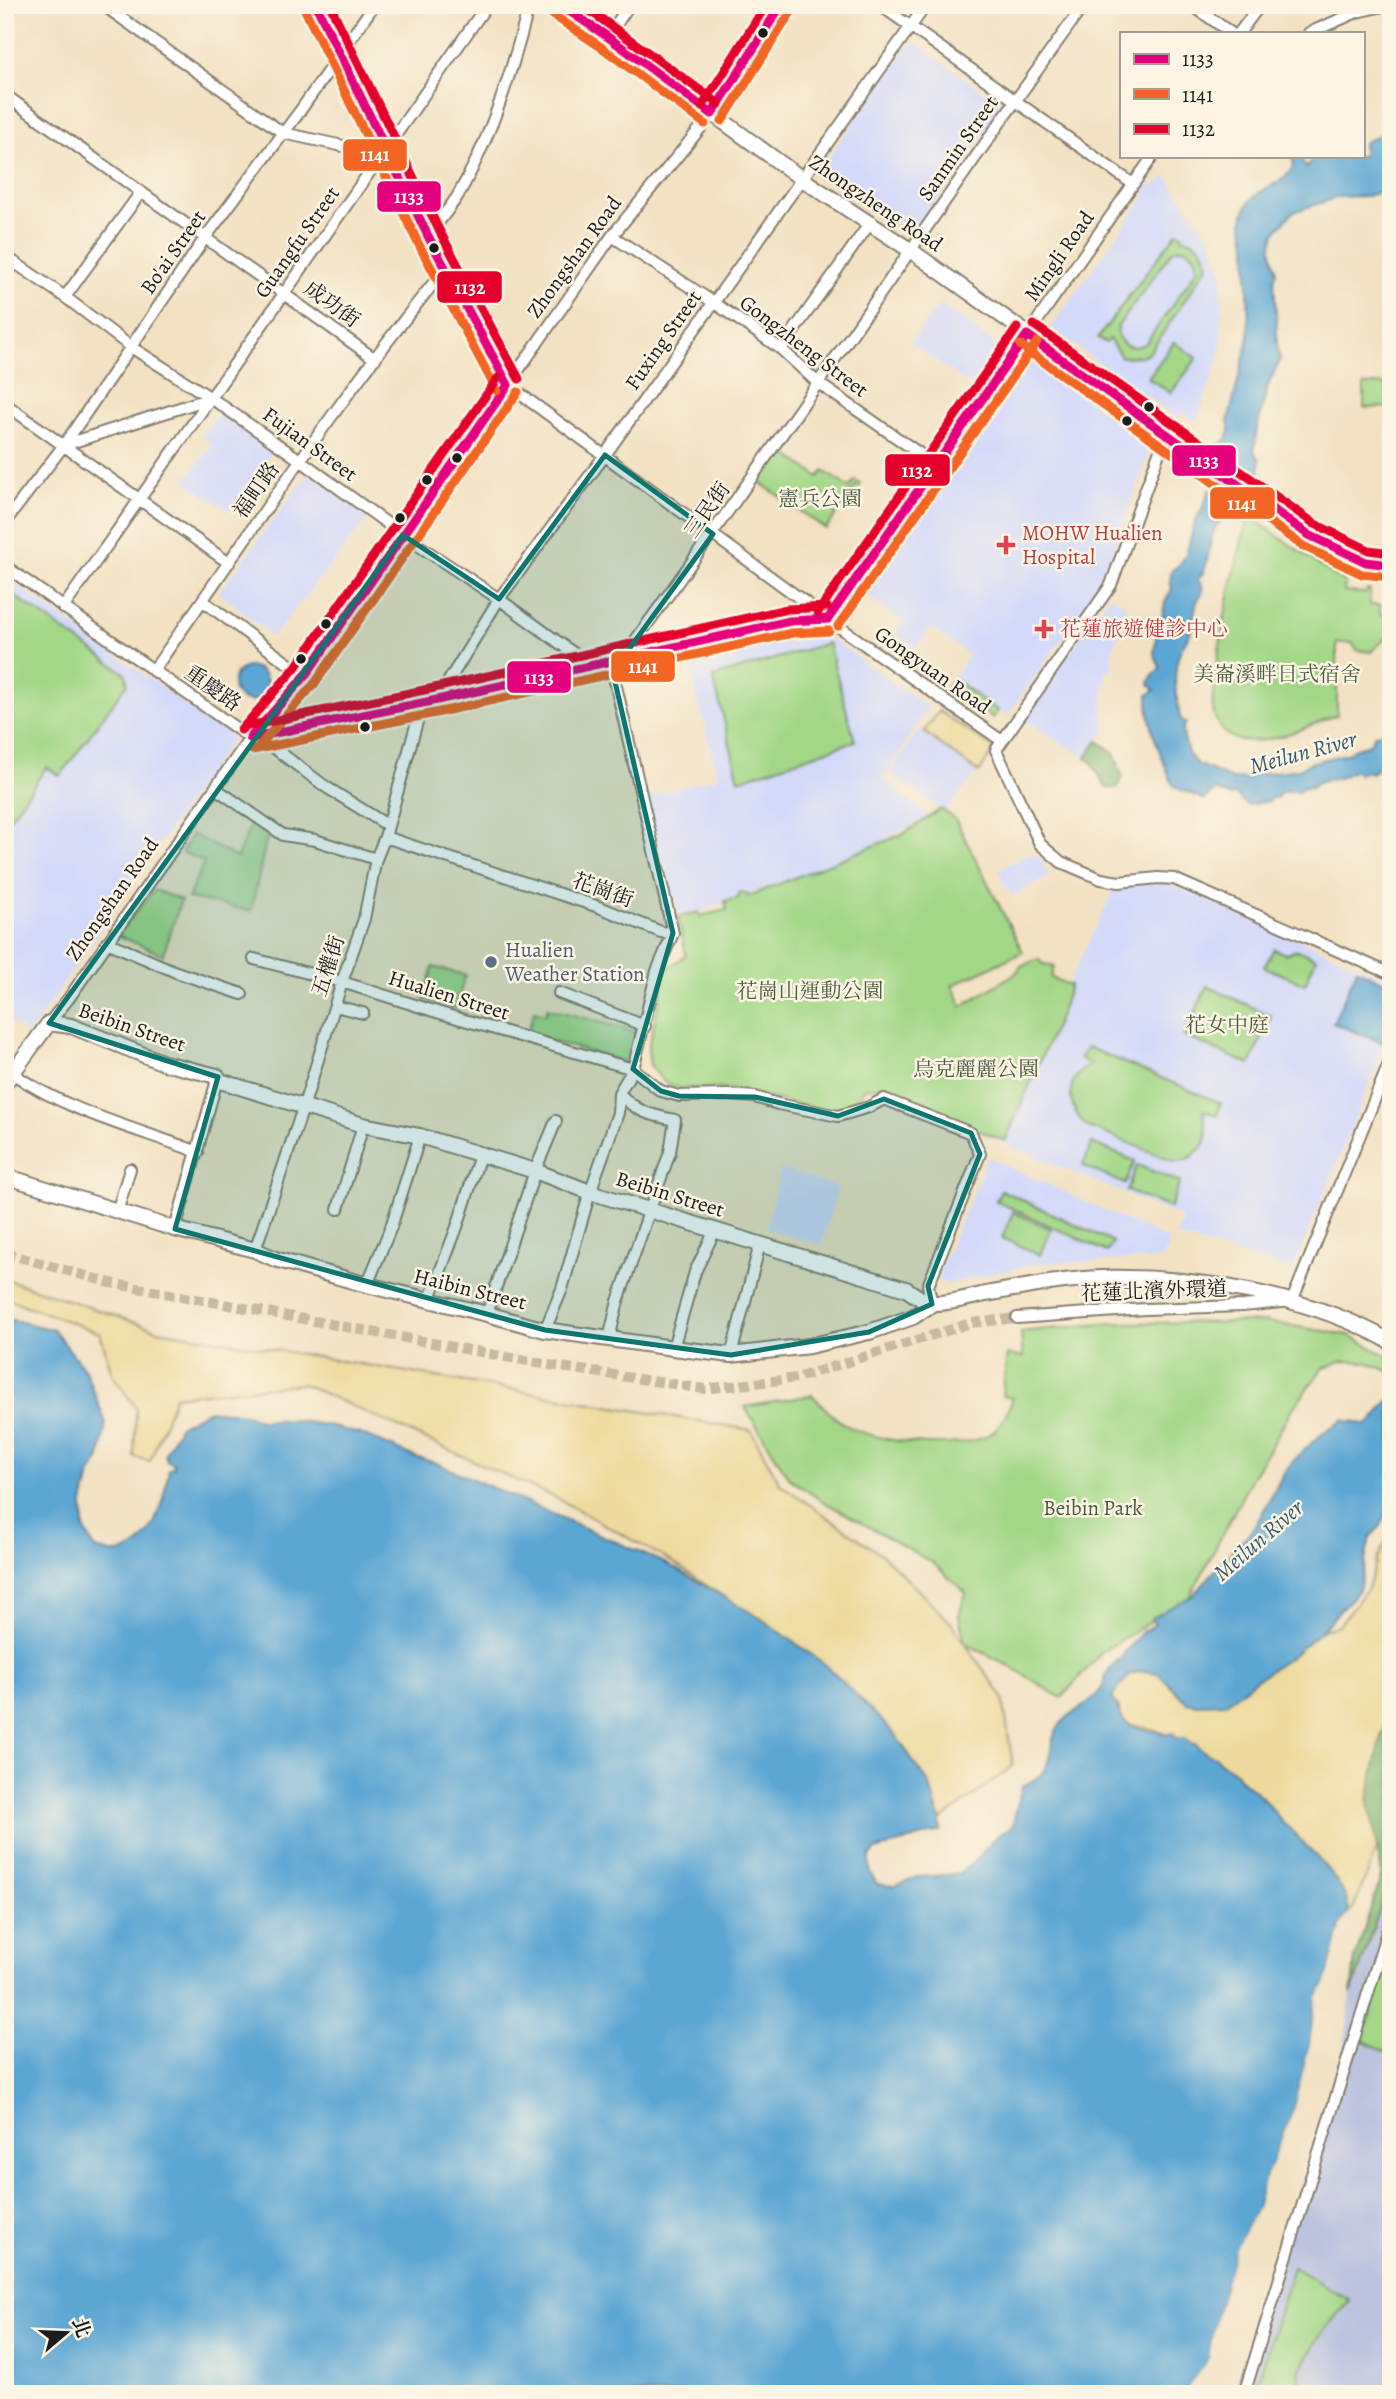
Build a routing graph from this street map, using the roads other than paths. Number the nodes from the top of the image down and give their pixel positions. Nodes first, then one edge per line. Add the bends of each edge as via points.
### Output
1 (103, 5) edge
2 (316, 5) edge
3 (374, 5) edge
4 (486, 5) edge
5 (529, 5) edge
6 (560, 5) edge
7 (629, 5) edge
8 (781, 5) edge
9 (880, 5) edge
10 (926, 5) edge
11 (1084, 5) edge
12 (1192, 5) edge
13 (1347, 5) edge
14 (1387, 5) edge
15 (1258, 8) edge
16 (1357, 12) junction
17 (912, 26) junction
18 (1241, 31) edge
19 (1230, 32) edge
20 (1311, 32) edge
21 (608, 37) junction
22 (340, 53) junction
23 (5, 95) edge
24 (1014, 101) junction
25 (712, 114) junction
26 (283, 133) junction
27 (386, 149) junction
28 (1152, 158) edge
29 (802, 179) junction
30 (1133, 184) junction
31 (141, 192) junction
32 (870, 223) junction
33 (428, 236) junction
34 (612, 236) junction
35 (205, 238) junction
36 (910, 250) junction
37 (5, 256) edge
38 (446, 268) junction
39 (284, 293) junction
40 (65, 297) junction
41 (713, 302) junction
42 (1027, 335) junction
43 (131, 346) junction
44 (780, 349) junction
45 (375, 359) junction
46 (818, 383) junction
47 (508, 385) junction
48 (211, 398) junction
49 (5, 404) edge
50 (1169, 436) junction
51 (64, 445) junction
52 (605, 455) junction
53 (300, 460) junction
54 (936, 465) junction
55 (140, 498) junction
56 (5, 522) edge
57 (713, 534) junction
58 (403, 535) junction
59 (229, 563) junction
60 (1391, 565) edge
61 (5, 566) edge
62 (499, 598) junction
63 (203, 601) junction
64 (63, 608) junction
65 (828, 619) junction
66 (624, 656) junction
67 (610, 660) junction
68 (591, 666) junction
69 (153, 671) junction
70 (305, 676) junction
71 (437, 700) junction
72 (250, 738) junction
73 (1002, 741) junction
74 (215, 788) junction
75 (387, 825) junction
76 (385, 837) junction
77 (376, 859) junction
78 (673, 933) junction
79 (107, 942) junction
80 (254, 959) dead end
81 (1391, 974) edge
82 (342, 982) junction
83 (559, 993) dead end
84 (242, 994) dead end
85 (335, 1006) junction
86 (363, 1013) dead end
87 (49, 1023) junction
88 (645, 1026) junction
89 (1391, 1059) edge
90 (633, 1069) junction
91 (9, 1078) edge
92 (217, 1080) junction
93 (619, 1093) junction
94 (303, 1108) junction
95 (556, 1121) dead end
96 (363, 1125) junction
97 (420, 1136) junction
98 (198, 1152) junction
99 (480, 1155) junction
100 (130, 1169) dead end
101 (535, 1171) junction
102 (5, 1176) edge
103 (590, 1192) junction
104 (338, 1209) dead end
105 (650, 1209) junction
106 (117, 1212) junction
107 (175, 1230) junction
108 (715, 1230) junction
109 (760, 1244) junction
110 (255, 1250) junction
111 (367, 1285) junction
112 (429, 1301) junction
113 (1292, 1301) junction
114 (932, 1304) junction
115 (487, 1314) junction
116 (1017, 1318) tunnel mouth
117 (545, 1330) junction
118 (609, 1339) junction
119 (1391, 1342) edge
120 (673, 1348) junction
121 (731, 1355) junction
122 (1391, 1919) edge
123 (1244, 2394) edge

1 - 26 street
2 - 22 street
3 - 22 street, Bo'ai Street
4 - 27 street, Guangfu Street
5 - 33 street via 486,135 457,197
6 - 21 main road, Zhongzheng Road
7 - 21 street
8 - 25 street, Zhongshan Road
9 - 17 street
10 - 17 street, Fuxing Street
11 - 24 street, Sanmin Street
12 - 19 street
13 - 16 street
14 - 16 street
15 - 18 street
16 - 20 street
17 - 24 street
17 - 29 street, Fuxing Street
21 - 25 main road, Zhongzheng Road
22 - 26 street, Bo'ai Street
22 - 27 street
23 - 31 street, 成功街
24 - 30 street
24 - 36 street, Sanmin Street
25 - 29 main road, Zhongzheng Road
25 - 34 street, Zhongshan Road
26 - 27 street via 352,148
26 - 35 street, Bo'ai Street
27 - 33 street
27 - 39 street, Guangfu Street
28 - 30 street, Mingli Road
29 - 32 main road, Zhongzheng Road
29 - 41 street, Fuxing Street
30 - 42 street, Mingli Road
31 - 35 street, 成功街
31 - 40 street
32 - 36 main road, Zhongzheng Road
32 - 44 street
33 - 38 street
34 - 41 street, Gongzheng Street
34 - 47 street, Zhongshan Road
35 - 39 street, 成功街
35 - 43 street, Bo'ai Street
36 - 42 main road, Zhongzheng Road
36 - 46 street, Sanmin Street
37 - 40 street, Fujian Street
38 - 45 street, 福町路
38 - 47 street
39 - 45 street, 成功街
39 - 48 street, Guangfu Street
40 - 43 street, Fujian Street
41 - 44 street, Gongzheng Street
41 - 52 street, Fuxing Street
42 - 50 main road, Zhongzheng Road
42 - 54 street, Mingli Road
43 - 48 street, Fujian Street
43 - 51 street, Bo'ai Street
44 - 46 street, Gongzheng Street
45 - 53 street, 福町路
46 - 54 street, Gongzheng Street
46 - 57 street, 三民街
47 - 52 street, Gongyuan Road
47 - 58 street, Zhongshan Road
48 - 51 street
48 - 53 street, Fujian Street
48 - 55 street, Guangfu Street
49 - 51 street
50 - 60 main road, Zhongzheng Road via 1308,535 1366,562
50 - 73 street via 1111,585
51 - 55 street
51 - 56 street, Bo'ai Street
52 - 57 street, Gongyuan Road
52 - 62 street, Fuxing Street
53 - 58 street, Fujian Street
53 - 59 street, 福町路
54 - 65 street, Mingli Road
55 - 59 street
55 - 64 street, Guangfu Street
57 - 65 street, Gongyuan Road
57 - 66 street, 三民街
58 - 62 street, Fujian Street
58 - 70 street, Zhongshan Road
59 - 63 street, 福町路
61 - 64 street, 重慶路
62 - 68 street, Fujian Street
62 - 71 street, Fuxing Street
63 - 69 street, 福町路
63 - 70 street
64 - 69 street, 重慶路
65 - 66 street via 790,621
65 - 73 street, Gongyuan Road
66 - 67 street
67 - 68 street
67 - 78 street
68 - 71 street
69 - 72 street, 重慶路
70 - 72 street, Zhongshan Road
71 - 72 street
71 - 75 street, 五權街 via 420,711
72 - 74 street, Zhongshan Road
72 - 75 street, 重慶路 via 270,745
73 - 81 street, Gongyuan Road via 996,750 1040,844 1061,862 1119,883 1174,879
74 - 77 street via 283,835
74 - 79 street, Zhongshan Road
75 - 76 street, 五權街
76 - 77 street, 五權街
76 - 78 street, 花崗街
77 - 82 street, 五權街 via 364,919
78 - 88 street via 657,971
79 - 84 street
79 - 87 street, Zhongshan Road
80 - 82 street, Hualien Street
82 - 85 street, 五權街
82 - 90 street, Hualien Street
83 - 88 street
85 - 86 street
85 - 94 street, 五權街
87 - 91 main road, Zhongshan Road
87 - 92 main road, Beibin Street via 71,1026 164,1063 217,1076
88 - 90 street
89 - 113 street
90 - 93 street
90 - 114 street via 661,1091 679,1096 755,1097 838,1116 884,1099 971,1133 980,1154 928,1286
91 - 98 street via 96,1117
92 - 94 main road, Beibin Street
92 - 98 street
93 - 103 street via 618,1113
93 - 105 street via 630,1106 648,1115 675,1120 673,1142
94 - 96 main road, Beibin Street
94 - 110 street, 五權街
95 - 101 street
96 - 97 main road, Beibin Street
96 - 104 street
97 - 99 main road, Beibin Street
97 - 111 street
98 - 107 street
99 - 101 main road, Beibin Street
99 - 112 street
100 - 106 street
101 - 103 main road, Beibin Street
101 - 115 street
102 - 106 main road, Haibin Street
103 - 105 main road, Beibin Street
103 - 117 street
105 - 108 main road, Beibin Street
105 - 118 street
106 - 107 main road, Haibin Street
107 - 110 main road, Haibin Street
108 - 109 main road, Beibin Street
108 - 120 street via 695,1272
109 - 114 main road, Beibin Street via 906,1289
109 - 121 street
110 - 111 main road, Haibin Street
111 - 112 main road, Haibin Street
112 - 115 main road, Haibin Street
113 - 114 main road via 1161,1279 1101,1278
113 - 116 street, 花蓮北濱外環道
113 - 119 main road
114 - 121 main road, Haibin Street via 912,1317 869,1332 809,1346
115 - 117 main road, Haibin Street
117 - 118 main road, Haibin Street
118 - 120 main road, Haibin Street
120 - 121 main road, Haibin Street
122 - 123 street

